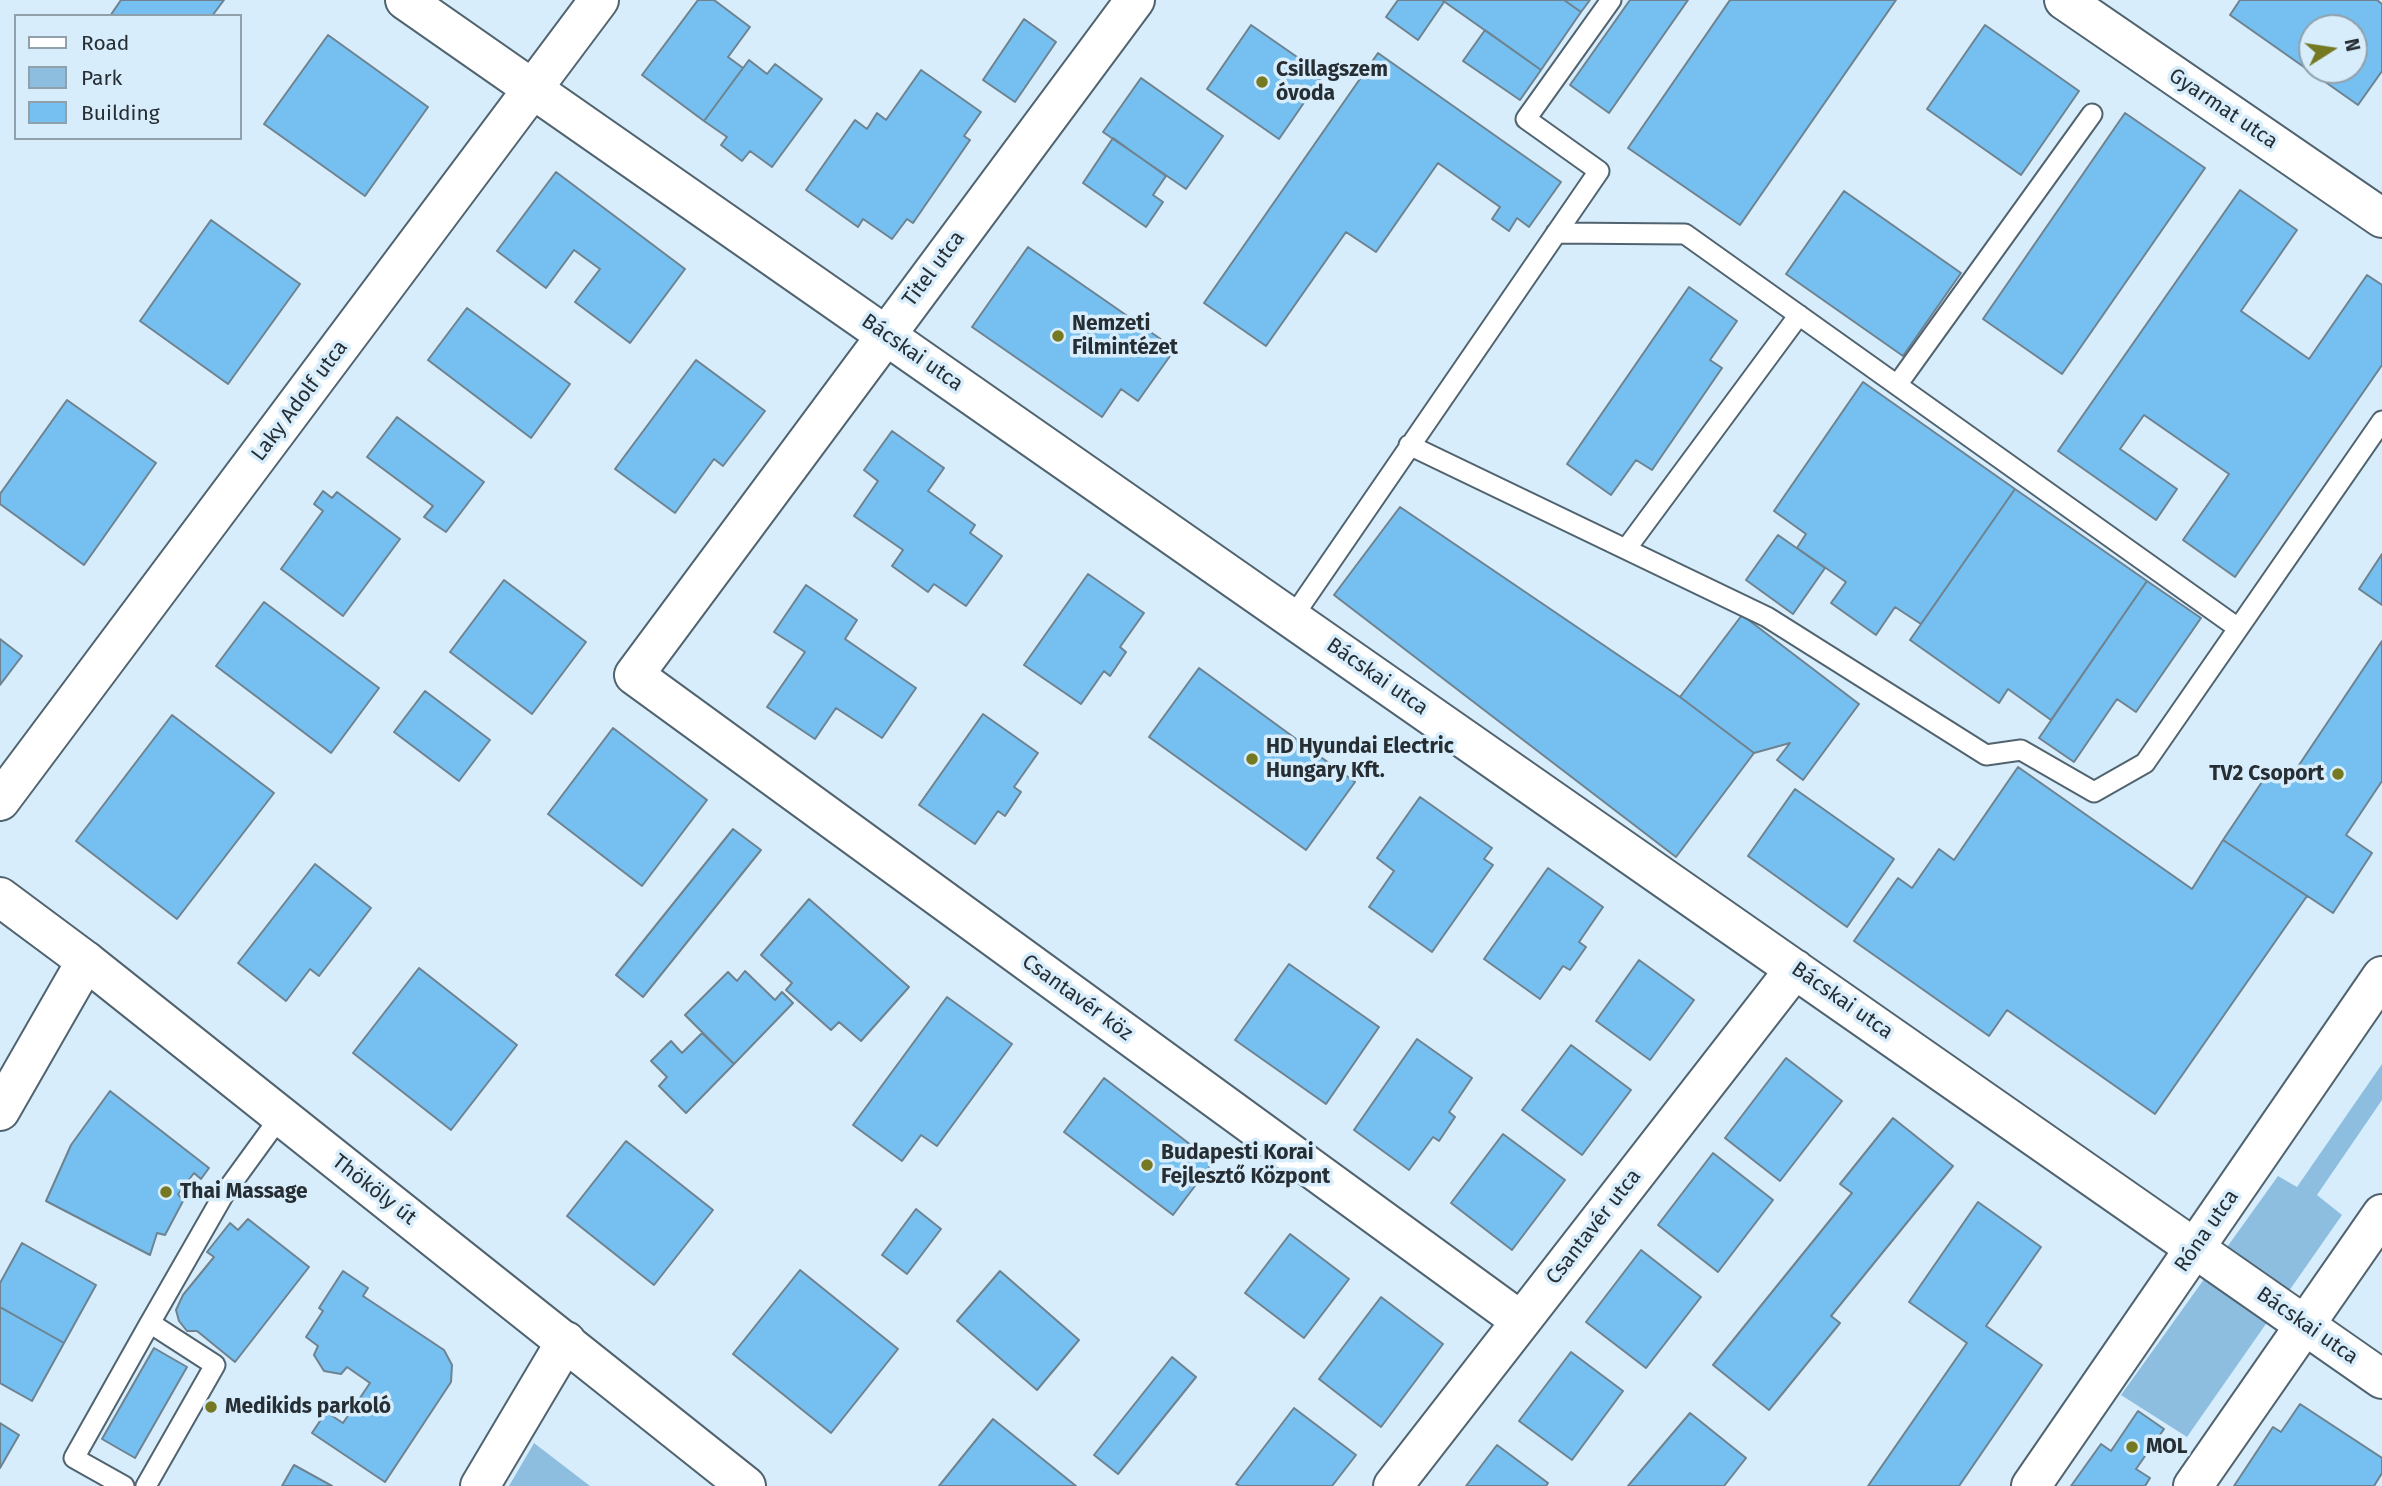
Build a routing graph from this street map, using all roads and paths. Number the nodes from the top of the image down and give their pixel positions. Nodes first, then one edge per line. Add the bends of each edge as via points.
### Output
1 (405, 0) edge
2 (599, 0) edge
3 (1135, 0) edge
4 (1611, 0) edge
5 (2064, 0) edge
6 (533, 89) junction
7 (2092, 114) dead end
8 (2382, 218) edge
9 (1556, 233) junction
10 (1799, 315) junction
11 (885, 334) junction
12 (1897, 385) junction
13 (2382, 421) edge
14 (1409, 445) junction
15 (1626, 549) junction
16 (1292, 618) junction
17 (2238, 628) junction
18 (634, 675) joint
19 (0, 801) edge
20 (0, 897) edge
21 (86, 961) junction
22 (1795, 969) junction
23 (2382, 976) edge
24 (0, 1111) edge
25 (280, 1116) junction
26 (2382, 1214) edge
27 (2196, 1247) junction
28 (1521, 1321) junction
29 (150, 1323) junction
30 (2305, 1325) junction
31 (566, 1341) junction
32 (2382, 1379) edge
33 (124, 1486) edge
34 (146, 1486) edge
35 (480, 1486) edge
36 (746, 1486) edge
37 (1393, 1486) edge
38 (2031, 1486) edge
39 (2193, 1486) edge

1 - 6 street, Bácskai utca
2 - 6 street, Laky Adolf utca
3 - 11 street, Titel utca
4 - 9 lane via 1526,118 1599,171
5 - 8 street, Gyarmat utca
6 - 11 street, Bácskai utca
6 - 19 street, Laky Adolf utca
7 - 12 lane
9 - 10 lane via 1685,233
9 - 14 lane
10 - 12 lane
10 - 15 lane
11 - 16 street, Bácskai utca
11 - 18 street, Titel utca
12 - 17 lane
13 - 17 lane
14 - 15 lane
14 - 16 lane
15 - 17 lane via 1767,617 1986,755 2021,750 2094,792 2145,763
16 - 22 street, Bácskai utca
18 - 28 street, Csantavér köz
20 - 21 street, Thököly út
21 - 24 street
21 - 25 street, Thököly út
22 - 27 street, Bácskai utca
22 - 28 street, Csantavér utca
23 - 27 street, Róna utca
25 - 29 lane via 224,1194
25 - 31 street, Thököly út
26 - 30 street
27 - 30 street, Bácskai utca
27 - 38 street, Róna utca
28 - 37 street, Csantavér utca
29 - 33 lane via 74,1458
29 - 34 lane via 215,1365
30 - 32 street, Bácskai utca
30 - 39 street
31 - 35 street
31 - 36 street, Thököly út

